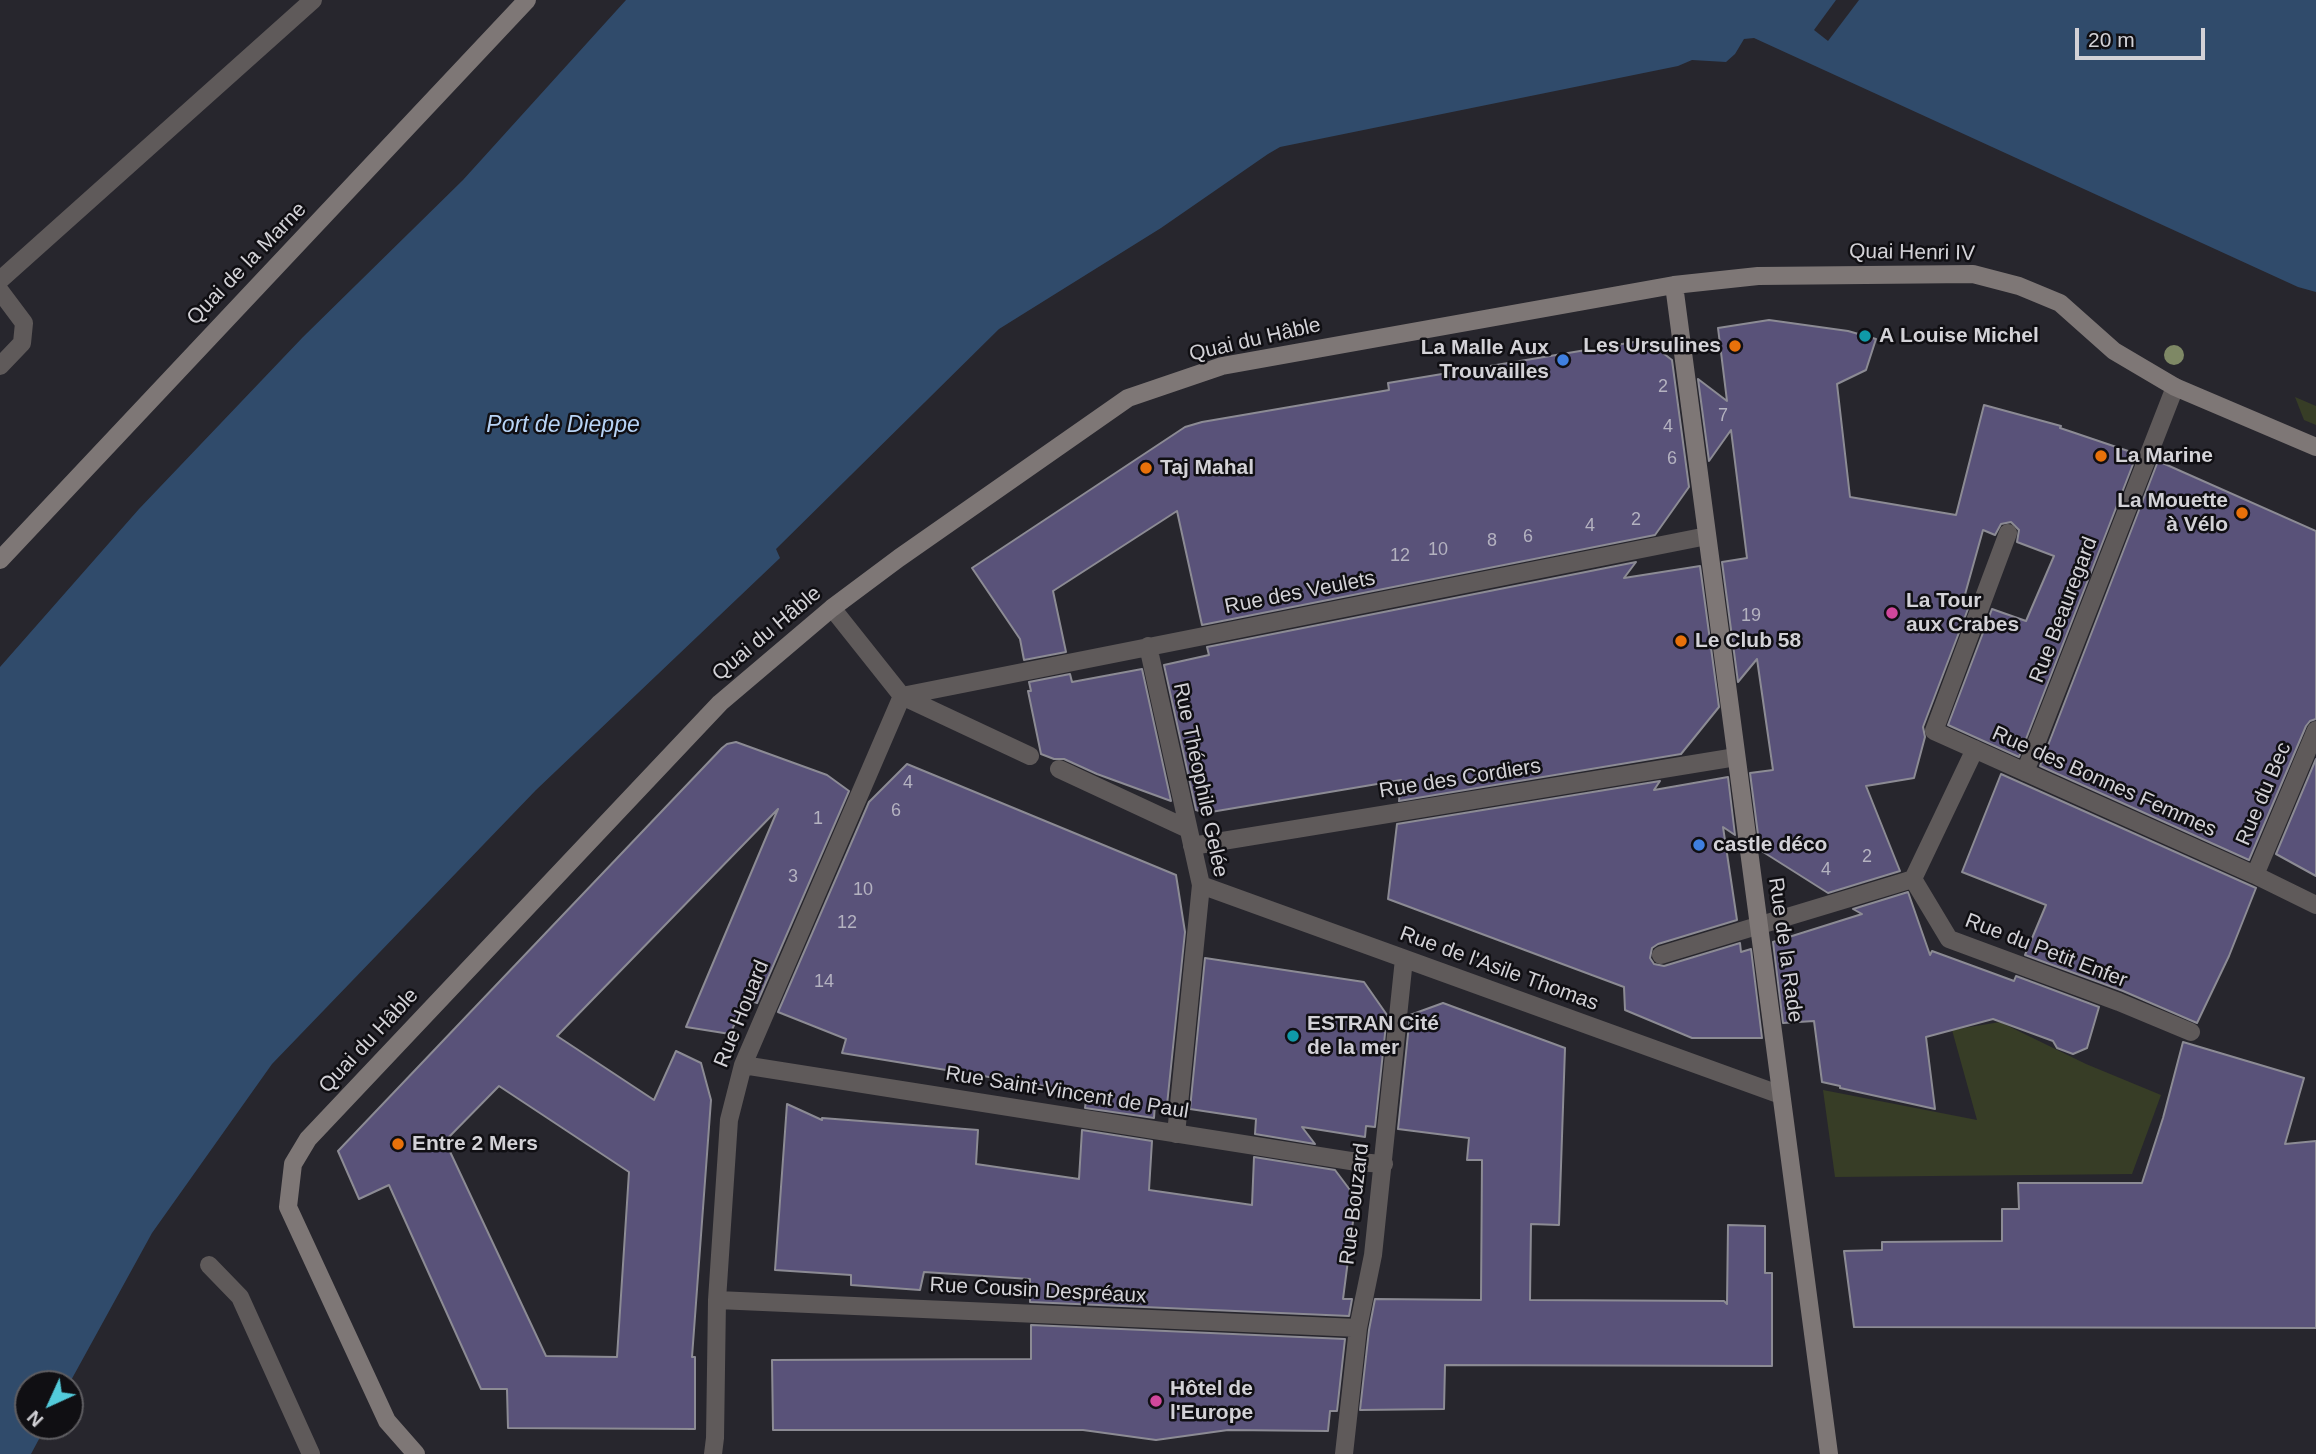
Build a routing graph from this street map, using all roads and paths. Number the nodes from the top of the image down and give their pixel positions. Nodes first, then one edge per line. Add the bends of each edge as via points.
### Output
1 (313, 0) edge
2 (527, 0) edge
3 (0, 280) edge
4 (1674, 285) junction
5 (0, 291) edge
6 (0, 366) edge
7 (2175, 387) junction
8 (2316, 447) edge
9 (2008, 533) dead end
10 (1707, 536) junction
11 (0, 560) edge
12 (832, 608) junction
13 (1148, 646) junction
14 (902, 696) junction
15 (2316, 730) edge
16 (1975, 749) junction
17 (1030, 756) dead end
18 (1736, 757) junction
19 (1059, 769) dead end
20 (2025, 772) junction
21 (1190, 837) junction
22 (2255, 875) junction
23 (1913, 879) junction
24 (1201, 885) junction
25 (2316, 905) edge
26 (1759, 927) junction
27 (1661, 955) dead end
28 (1404, 958) junction
29 (2191, 1032) dead end
30 (743, 1065) junction
31 (1781, 1095) junction
32 (1176, 1134) junction
33 (1384, 1164) junction
34 (209, 1265) dead end
35 (716, 1300) junction
36 (1358, 1328) junction
37 (310, 1454) edge
38 (416, 1454) edge
39 (713, 1454) edge
40 (1344, 1454) edge
41 (1829, 1454) edge

1 - 3 street
2 - 11 street, Quai de la Marne
4 - 7 street, Quai Henri IV via 1758,276 1973,274 2060,303 2114,351
4 - 10 street, Rue de la Rade
4 - 12 street, Quai du Hâble via 1222,366 1128,398
5 - 6 street via 24,323 22,342
7 - 8 street, Quai Henri IV
7 - 20 street, Rue Beauregard
9 - 16 street, Rue des Bonnes Femmes via 1934,731
10 - 13 street, Rue des Veulets
10 - 18 street, Rue de la Rade
12 - 14 street
12 - 38 street, Quai du Hâble via 720,703 308,1139 293,1164 288,1207 387,1421
13 - 14 street, Rue des Veulets
13 - 21 street, Rue Théophile Gelée
14 - 17 street
14 - 30 street, Rue Houard
15 - 22 street, Rue du Bec
16 - 20 street, Rue des Bonnes Femmes
16 - 23 street
18 - 21 street, Rue des Cordiers via 1286,831
18 - 26 street, Rue de la Rade
19 - 21 street
20 - 22 street, Rue des Bonnes Femmes
21 - 24 street, Rue Théophile Gelée
22 - 25 street, Rue des Bonnes Femmes
23 - 26 street
23 - 29 street, Rue du Petit Enfer via 1949,939
24 - 28 street, Rue de l'Asile Thomas
24 - 32 street, Rue Théophile Gelée
26 - 27 street
26 - 31 street, Rue de la Rade
28 - 31 street, Rue de l'Asile Thomas
28 - 33 street, Rue Bouzard
30 - 32 street, Rue Saint-Vincent de Paul
30 - 35 street, Rue Houard via 729,1120
31 - 41 street, Rue de la Rade
32 - 33 street, Rue Saint-Vincent de Paul
33 - 36 street, Rue Bouzard
34 - 37 street via 240,1297
35 - 36 street, Rue Cousin Despréaux
35 - 39 street, Rue Houard
36 - 40 street, Rue Bouzard

